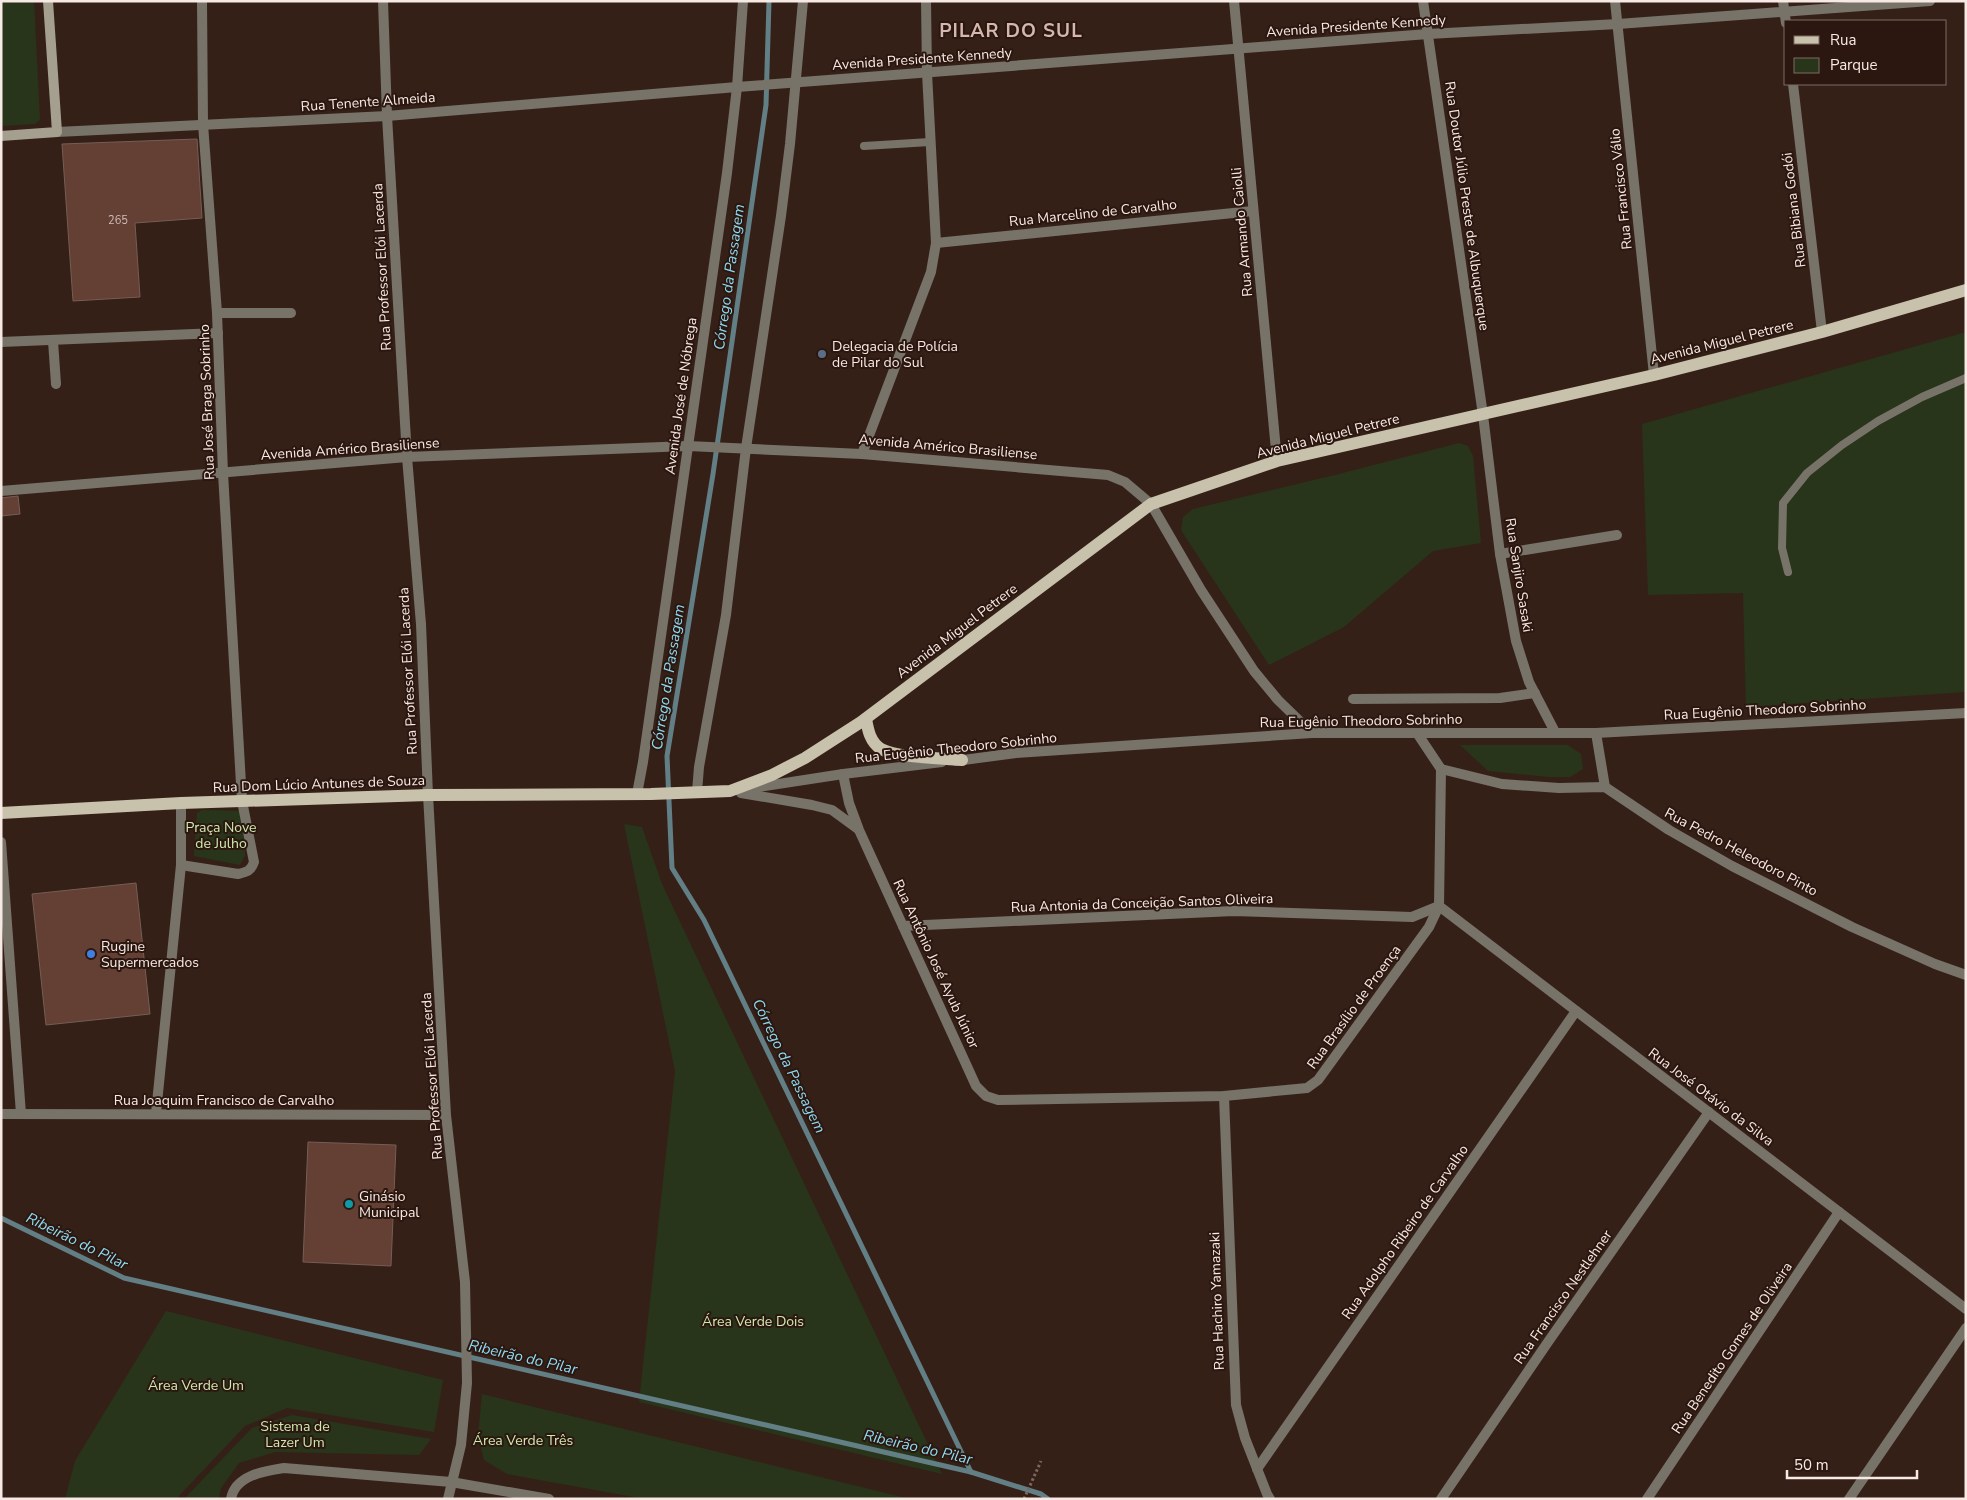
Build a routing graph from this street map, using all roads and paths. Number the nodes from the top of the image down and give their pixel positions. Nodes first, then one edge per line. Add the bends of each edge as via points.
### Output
1 (48, 1) edge
2 (202, 1) edge
3 (383, 1) edge
4 (743, 1) edge
5 (803, 1) edge
6 (926, 1) edge
7 (1234, 1) edge
8 (1423, 1) edge
9 (1616, 1) edge
10 (1783, 1) edge
11 (1930, 1) edge
12 (1785, 18) edge
13 (1618, 24) junction
14 (1428, 34) junction
15 (1238, 48) junction
16 (926, 73) junction
17 (795, 82) junction
18 (1793, 85) edge
19 (737, 87) junction
20 (387, 116) junction
21 (203, 124) junction
22 (57, 132) junction
23 (1, 136) edge
24 (930, 142) junction
25 (864, 146) dead end
26 (1253, 211) junction
27 (936, 243) junction
28 (1966, 290) edge
29 (217, 313) junction
30 (291, 313) dead end
31 (1822, 332) junction
32 (218, 333) junction
33 (53, 341) junction
34 (1, 342) edge
35 (1654, 375) junction
36 (1966, 378) edge
37 (56, 384) dead end
38 (1483, 415) junction
39 (688, 446) junction
40 (746, 448) junction
41 (862, 454) junction
42 (407, 457) junction
43 (1277, 461) junction
44 (223, 473) junction
45 (1, 491) edge
46 (1152, 504) junction
47 (1617, 535) dead end
48 (1500, 554) junction
49 (1788, 572) dead end
50 (1535, 693) junction
51 (1353, 698) dead end
52 (1966, 713) edge
53 (866, 719) junction
54 (1554, 732) junction
55 (1312, 733) junction
56 (1416, 733) junction
57 (1596, 733) junction
58 (962, 760) junction
59 (1442, 770) junction
60 (843, 774) junction
61 (1605, 787) junction
62 (730, 791) junction
63 (692, 792) junction
64 (637, 794) junction
65 (651, 794) joint
66 (428, 795) junction
67 (242, 801) junction
68 (181, 803) junction
69 (1, 813) edge
70 (859, 830) junction
71 (1, 842) edge
72 (181, 866) junction
73 (1439, 906) junction
74 (903, 926) junction
75 (1966, 975) edge
76 (1576, 1010) junction
77 (1224, 1096) junction
78 (998, 1100) joint
79 (1709, 1112) junction
80 (156, 1113) junction
81 (1, 1114) edge
82 (21, 1114) junction
83 (446, 1115) junction
84 (1839, 1212) junction
85 (1966, 1309) edge
86 (1966, 1328) edge
87 (1041, 1461) dead end
88 (1257, 1469) junction
89 (451, 1482) junction
90 (231, 1499) edge
91 (448, 1499) edge
92 (548, 1499) edge
93 (1024, 1499) edge
94 (1270, 1499) edge
95 (1441, 1499) edge
96 (1647, 1499) edge
97 (1848, 1499) edge

1 - 22 main road
2 - 21 street, Rua José Braga Sobrinho
3 - 20 street, Rua Professor Elói Lacerda
4 - 19 street, Avenida José de Nóbrega
5 - 17 street
6 - 16 street
7 - 15 street, Rua Armando Caiolli
8 - 14 street, Rua Doutor Júlio Preste de Albuquerque
9 - 13 street, Rua Francisco Válio
10 - 12 street
11 - 12 street, Avenida Presidente Kennedy
12 - 13 street, Avenida Presidente Kennedy
13 - 14 street, Avenida Presidente Kennedy
13 - 35 street, Rua Francisco Válio
14 - 15 street, Avenida Presidente Kennedy
14 - 38 street, Rua Doutor Júlio Preste de Albuquerque
15 - 16 street, Avenida Presidente Kennedy
15 - 26 street, Rua Armando Caiolli
16 - 17 street, Avenida Presidente Kennedy
16 - 24 street
17 - 19 street, Avenida Presidente Kennedy
17 - 40 street via 781,216
18 - 31 street, Rua Bibiana Godói
19 - 20 street, Rua Tenente Almeida
19 - 39 street, Avenida José de Nóbrega
20 - 21 street, Rua Tenente Almeida
20 - 42 street, Rua Professor Elói Lacerda
21 - 22 street, Rua Tenente Almeida
21 - 29 street, Rua José Braga Sobrinho
22 - 23 main road, Rua Tenente Almeida
24 - 25 lane
24 - 27 street
26 - 27 street, Rua Marcelino de Carvalho
26 - 43 street, Rua Armando Caiolli
27 - 41 street via 930,272
28 - 31 main road, Avenida Miguel Petrere
29 - 30 street
29 - 32 street, Rua José Braga Sobrinho
31 - 35 main road, Avenida Miguel Petrere
32 - 33 street
32 - 44 street, Rua José Braga Sobrinho
33 - 34 street
33 - 37 street
35 - 38 main road, Avenida Miguel Petrere
36 - 49 lane via 1878,421 1807,473 1783,503 1782,548
38 - 43 main road, Avenida Miguel Petrere
38 - 48 street, Rua Sanjiro Sasaki
39 - 40 street, Avenida Américo Brasiliense
39 - 42 street, Avenida Américo Brasiliense
39 - 64 street, Avenida José de Nóbrega
40 - 41 street, Avenida Américo Brasiliense
40 - 63 street via 726,615 700,767
41 - 46 street, Avenida Américo Brasiliense via 1108,475 1125,482
42 - 44 street, Avenida Américo Brasiliense
42 - 66 street, Rua Professor Elói Lacerda via 420,624
43 - 46 main road, Avenida Miguel Petrere
44 - 45 street, Avenida Américo Brasiliense
44 - 67 street, Rua José Braga Sobrinho
46 - 53 main road, Avenida Miguel Petrere
46 - 55 street via 1201,590 1254,671
47 - 48 street
48 - 50 street, Rua Sanjiro Sasaki via 1516,641
50 - 51 street via 1500,698
50 - 54 street, Rua Sanjiro Sasaki
52 - 57 street, Rua Eugênio Theodoro Sobrinho
53 - 58 main road via 868,733 881,749 896,754
53 - 62 main road, Avenida Miguel Petrere via 805,758
54 - 56 street, Rua Eugênio Theodoro Sobrinho
54 - 57 street, Rua Eugênio Theodoro Sobrinho
55 - 56 street, Rua Eugênio Theodoro Sobrinho
55 - 58 street, Rua Eugênio Theodoro Sobrinho
56 - 59 street
57 - 61 street
58 - 60 street, Rua Eugênio Theodoro Sobrinho
59 - 61 street via 1502,784
59 - 73 street, Rua Brasílio de Proença
60 - 62 street, Rua Eugênio Theodoro Sobrinho
60 - 70 street, Rua Antônio José Ayub Júnior
61 - 75 street, Rua Pedro Heleodoro Pinto via 1668,830 1732,866 1852,927
62 - 63 main road, Avenida Miguel Petrere
62 - 70 street, Rua Antônio José Ayub Júnior via 832,810
63 - 65 main road, Avenida Miguel Petrere
64 - 65 main road, Rua Dom Lúcio Antunes de Souza
64 - 66 main road, Rua Dom Lúcio Antunes de Souza
66 - 67 main road, Rua Dom Lúcio Antunes de Souza
66 - 83 street, Rua Professor Elói Lacerda
67 - 68 main road, Rua Dom Lúcio Antunes de Souza
67 - 72 street via 254,862 252,869 238,874
68 - 69 main road, Rua Dom Lúcio Antunes de Souza
68 - 72 street
70 - 74 street, Rua Antônio José Ayub Júnior
71 - 82 street
72 - 80 street
73 - 74 street, Rua Antonia da Conceição Santos Oliveira via 1412,917 1234,911
73 - 76 street, Rua José Otávio da Silva
73 - 77 street, Rua Brasílio de Proença via 1429,927 1318,1080 1307,1088
74 - 78 street, Rua Antônio José Ayub Júnior via 976,1086 986,1096
76 - 79 street, Rua José Otávio da Silva
76 - 88 street, Rua Adolpho Ribeiro de Carvalho
77 - 78 street, Rua Brasílio de Proença
77 - 88 street, Rua Hachiro Yamazaki via 1236,1405
79 - 84 street, Rua José Otávio da Silva
79 - 95 street, Rua Francisco Nestlehner
80 - 82 street, Rua Joaquim Francisco de Carvalho
80 - 83 street, Rua Joaquim Francisco de Carvalho
81 - 82 street, Rua Joaquim Francisco de Carvalho
83 - 89 street, Rua Professor Elói Lacerda via 465,1282 467,1340 467,1383 460,1445
84 - 85 street, Rua José Otávio da Silva
84 - 96 street, Rua Benedito Gomes de Oliveira
86 - 97 street
87 - 93 path
88 - 94 street, Rua Hachiro Yamazaki
89 - 90 street via 284,1468 259,1472 243,1480
89 - 91 street
89 - 92 street

